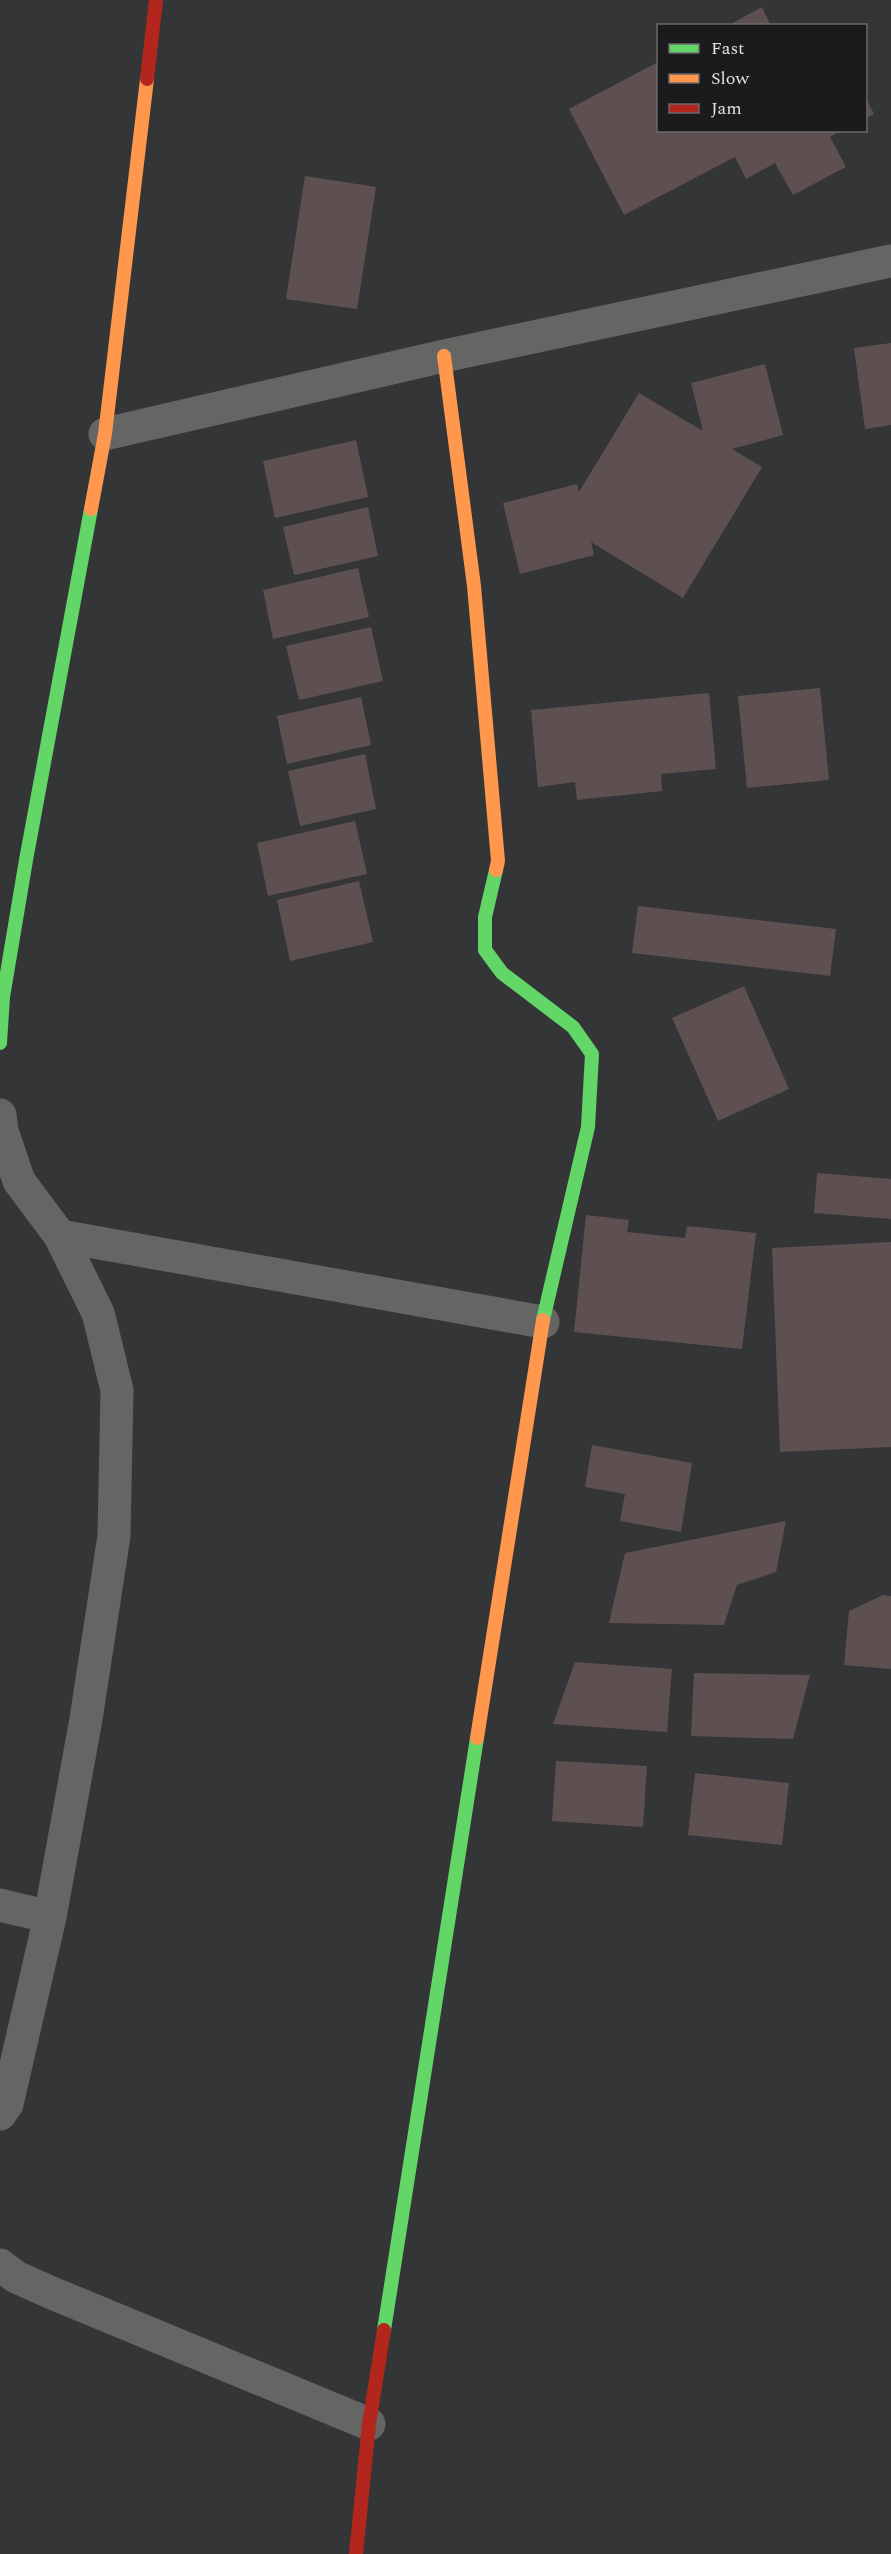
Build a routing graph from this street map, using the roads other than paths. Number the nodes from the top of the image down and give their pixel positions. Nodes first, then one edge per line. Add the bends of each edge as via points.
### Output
1 (156, 0) edge
2 (891, 261) edge
3 (444, 356) junction
4 (105, 434) junction
5 (0, 1043) edge
6 (0, 1114) edge
7 (60, 1236) junction
8 (543, 1322) junction
9 (0, 1905) edge
10 (50, 1917) junction
11 (0, 2114) edge
12 (0, 2265) edge
13 (369, 2424) junction
14 (356, 2554) edge

1 - 4 street
2 - 3 street
3 - 4 street
3 - 8 street via 474,586 498,861 485,917 485,950 502,973 573,1027 592,1054 588,1126
4 - 5 street via 26,860 3,997
6 - 7 street via 19,1181
7 - 8 street
7 - 10 street via 98,1313 117,1390 114,1536
8 - 13 street
9 - 10 street
10 - 11 street via 7,2104
12 - 13 street via 52,2293
13 - 14 street

